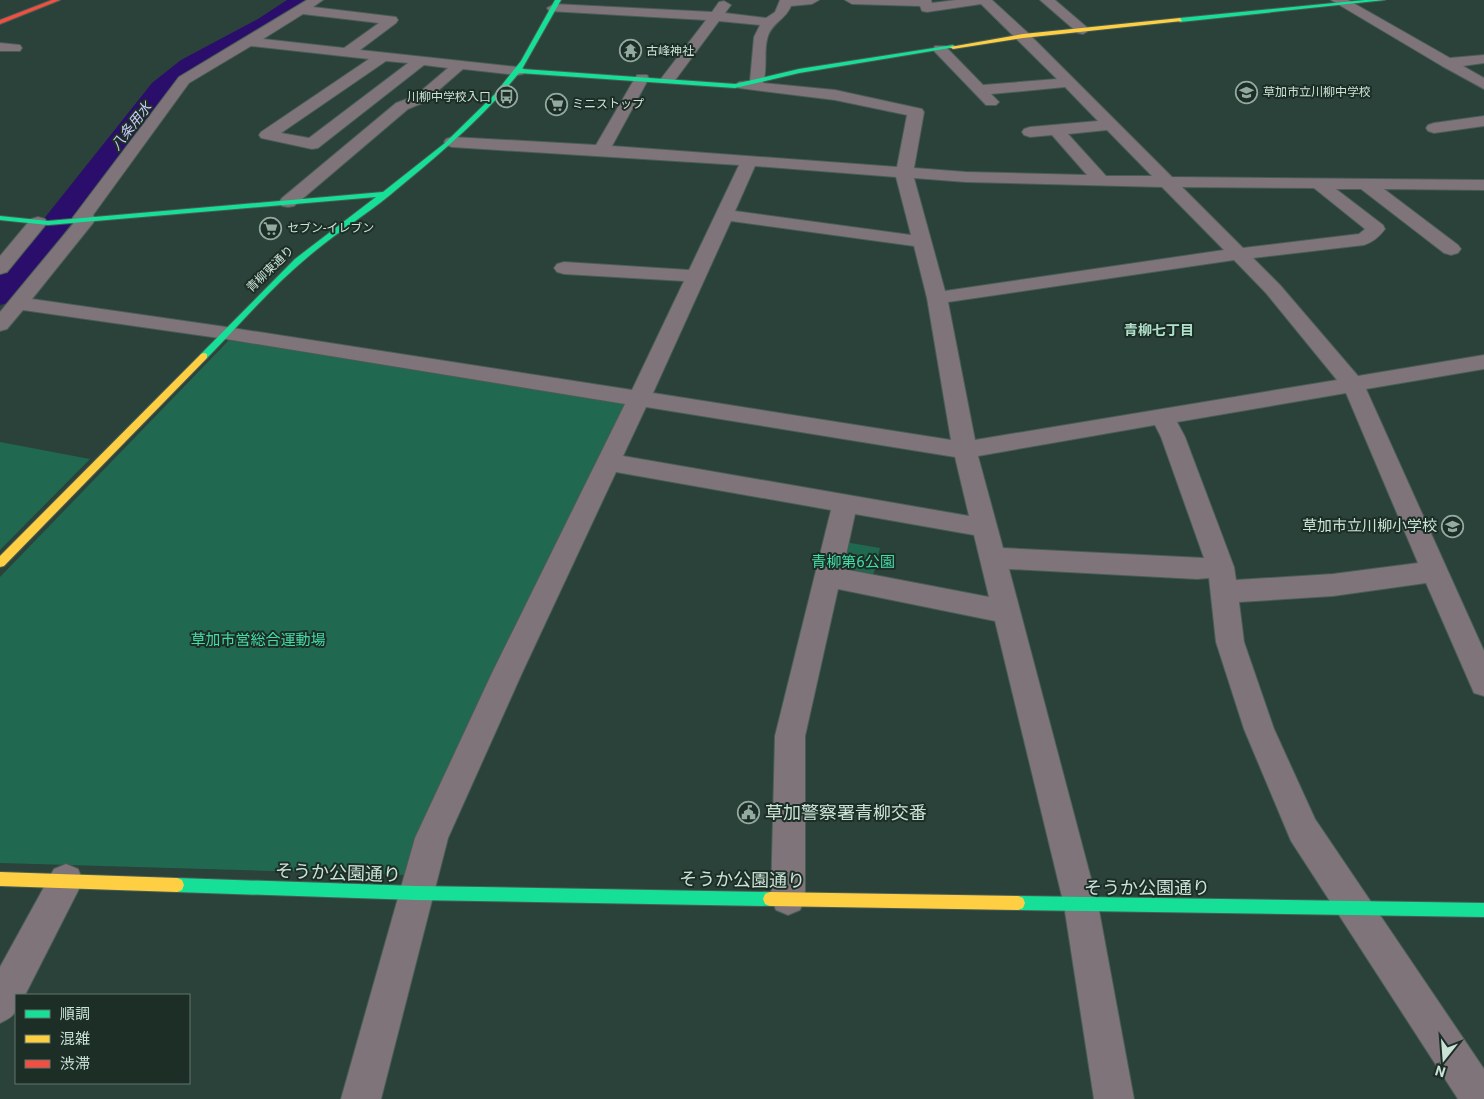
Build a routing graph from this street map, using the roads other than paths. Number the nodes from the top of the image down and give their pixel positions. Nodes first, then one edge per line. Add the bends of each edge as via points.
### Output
1 (57, 0) edge
2 (316, 0) edge
3 (727, 0) edge
4 (812, 0) edge
5 (852, 0) edge
6 (985, 0) edge
7 (1048, 0) edge
8 (1382, 0) edge
9 (786, 1) edge
10 (925, 1) edge
11 (1342, 2) edge
12 (556, 4) edge
13 (300, 10) junction
14 (716, 17) junction
15 (0, 22) edge
16 (769, 22) junction
17 (1083, 30) junction
18 (1023, 36) junction
19 (250, 42) junction
20 (940, 49) junction
21 (348, 52) junction
22 (384, 56) junction
23 (1484, 59) edge
24 (422, 60) junction
25 (1447, 63) junction
26 (461, 64) junction
27 (518, 71) junction
28 (642, 78) junction
29 (668, 80) junction
30 (1069, 82) junction
31 (750, 83) junction
32 (1484, 84) edge
33 (980, 90) junction
34 (993, 105) dead end
35 (1484, 122) edge
36 (1112, 125) junction
37 (1458, 125) junction
38 (1434, 128) dead end
39 (1056, 130) junction
40 (1030, 132) dead end
41 (1476, 136) dead end
42 (452, 142) junction
43 (601, 150) junction
44 (749, 161) junction
45 (904, 173) junction
46 (1101, 181) junction
47 (1167, 182) junction
48 (1319, 184) junction
49 (1366, 184) junction
50 (1484, 185) edge
51 (387, 194) junction
52 (288, 202) junction
53 (724, 215) junction
54 (0, 218) edge
55 (84, 219) junction
56 (43, 223) junction
57 (923, 242) junction
58 (1232, 247) junction
59 (1451, 249) dead end
60 (1129, 252) dead end
61 (0, 268) edge
62 (564, 268) dead end
63 (696, 276) junction
64 (937, 298) junction
65 (20, 302) junction
66 (0, 325) edge
67 (226, 333) junction
68 (1484, 362) edge
69 (1353, 384) junction
70 (639, 399) junction
71 (1163, 418) junction
72 (965, 450) junction
73 (609, 462) junction
74 (846, 502) junction
75 (985, 528) junction
76 (993, 558) junction
77 (0, 563) edge
78 (1436, 571) junction
79 (828, 577) junction
80 (1222, 579) junction
81 (1007, 612) junction
82 (1484, 684) edge
83 (0, 879) edge
84 (66, 881) junction
85 (416, 893) junction
86 (788, 898) junction
87 (1081, 905) junction
88 (1355, 907) junction
89 (1484, 910) edge
90 (0, 1004) edge
91 (361, 1099) edge
92 (1114, 1099) edge
93 (1481, 1099) edge

1 - 15 main road
2 - 13 street
3 - 14 street
4 - 9 street
5 - 10 street
6 - 10 street via 927,8
6 - 18 street
7 - 17 street
8 - 11 main road
9 - 16 street via 781,14
11 - 17 main road
11 - 25 street
12 - 14 street
12 - 27 main road, 青柳東通り
13 - 19 street
13 - 21 street via 391,20
14 - 16 street
14 - 29 street
16 - 31 street via 761,37
17 - 18 main road
18 - 20 main road
18 - 30 street
19 - 21 street
19 - 55 street via 184,80
20 - 31 main road via 799,71
20 - 33 street
21 - 22 street
22 - 24 street
22 - 24 street via 268,134 312,144
23 - 25 street
24 - 26 street
25 - 32 street
26 - 27 street
26 - 52 street via 420,99 402,106
27 - 28 main road
27 - 42 main road, 青柳東通り via 488,108
28 - 29 main road
28 - 43 street
29 - 31 main road via 725,86
30 - 33 street
30 - 36 street
31 - 45 street via 835,94 916,112
33 - 34 street
35 - 37 street
36 - 39 street
36 - 47 street
37 - 38 street
37 - 41 street
39 - 40 street
39 - 46 street
42 - 43 street
42 - 51 main road, 青柳東通り
43 - 44 street
44 - 45 street
44 - 53 street
45 - 46 street
45 - 57 street
46 - 47 street
47 - 48 street
47 - 58 street
48 - 49 street
48 - 58 street via 1376,229 1364,239
49 - 50 street
49 - 59 street
51 - 52 main road
51 - 67 main road, 青柳東通り via 312,249
52 - 55 main road
53 - 57 street
53 - 63 street
54 - 56 main road
55 - 56 main road
55 - 65 street
56 - 61 street
57 - 64 street
58 - 60 street
58 - 64 street via 1093,266
58 - 69 street via 1273,289
62 - 63 street
63 - 70 street
64 - 72 street
65 - 66 street
65 - 67 street
67 - 70 street
67 - 77 main road, 青柳東通り
68 - 69 street
69 - 71 street
69 - 78 street
70 - 72 street
70 - 73 street
71 - 72 street
71 - 80 street via 1173,437
72 - 75 street
73 - 74 street
73 - 85 street via 432,838
74 - 75 street
74 - 79 street
75 - 76 street
76 - 80 street via 1197,569
76 - 81 street
78 - 80 street via 1333,586 1258,592
78 - 82 street
79 - 81 street
79 - 86 street via 790,736
80 - 88 street via 1230,642 1259,729 1303,830
81 - 87 street
83 - 84 main road, そうか公園通り
84 - 85 main road, そうか公園通り
84 - 90 street
85 - 86 main road, そうか公園通り
85 - 91 street
86 - 87 main road, そうか公園通り
87 - 88 main road, そうか公園通り
87 - 92 street
88 - 89 main road, そうか公園通り
88 - 93 street

